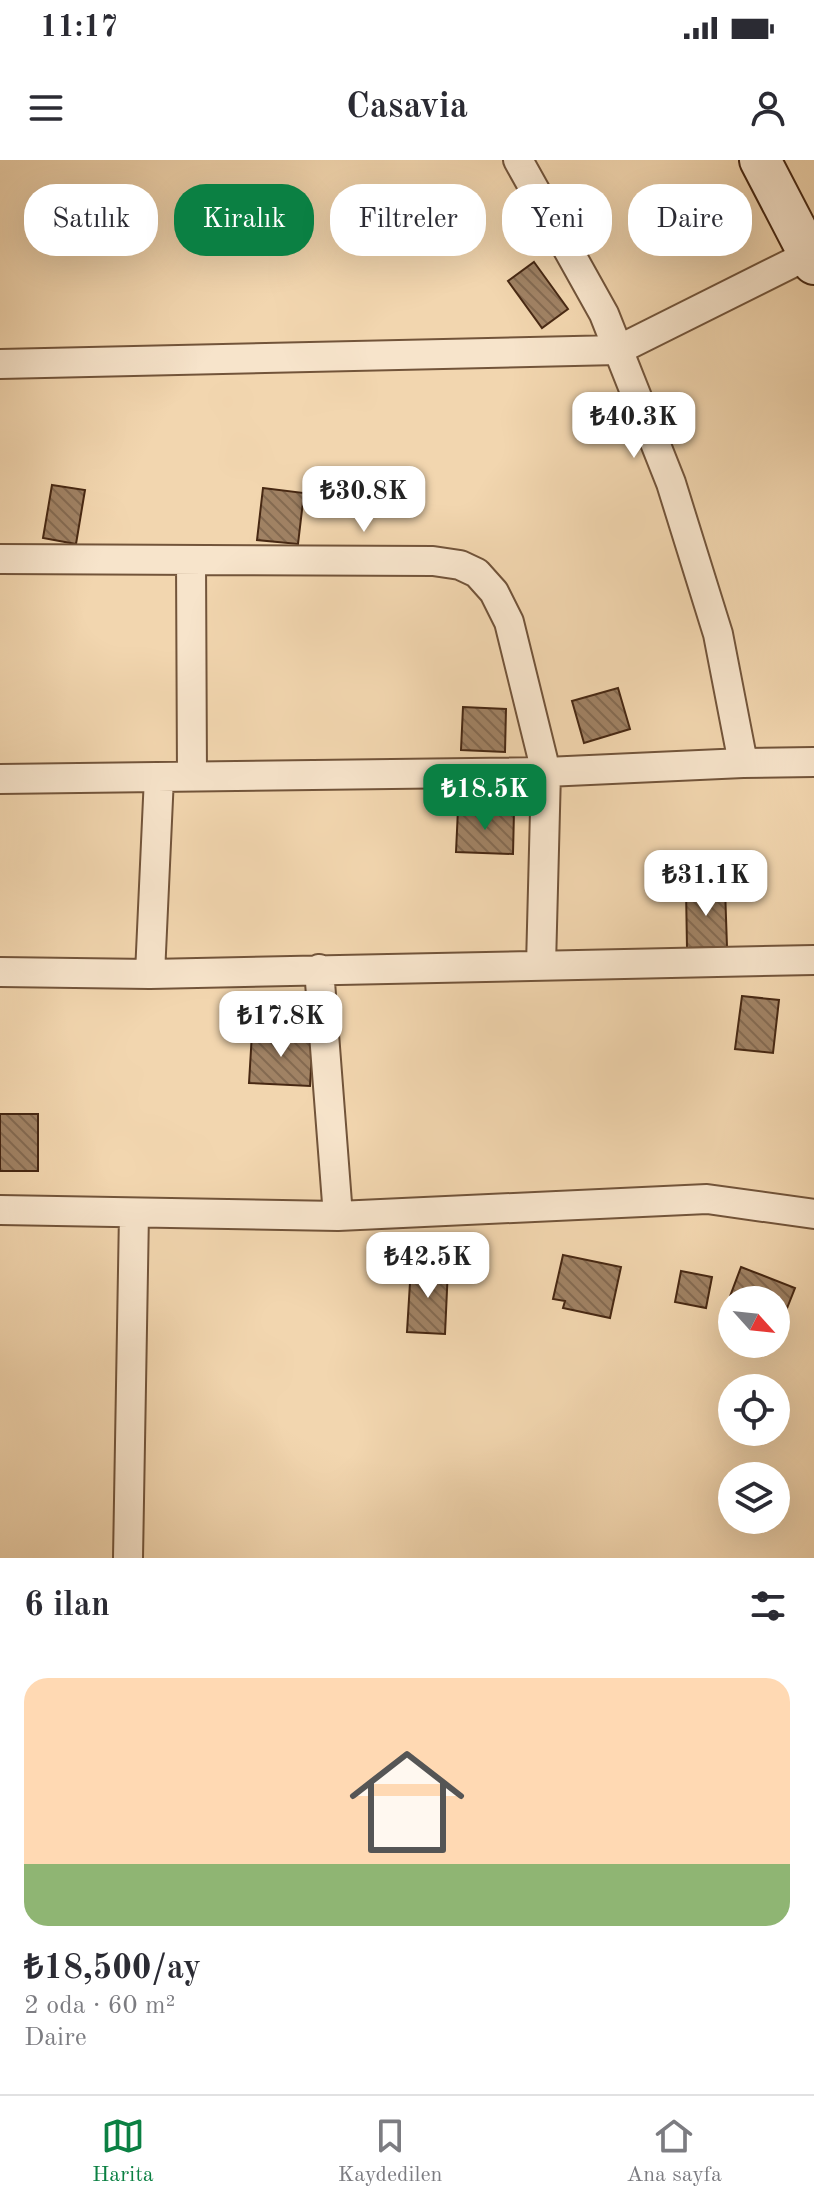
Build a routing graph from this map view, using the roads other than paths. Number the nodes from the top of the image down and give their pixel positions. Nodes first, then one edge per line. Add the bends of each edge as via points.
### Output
1 (518, 160) edge
2 (760, 160) edge
3 (812, 259) edge
4 (618, 350) junction
5 (0, 364) edge
6 (0, 559) edge
7 (191, 560) junction
8 (814, 762) edge
9 (743, 763) junction
10 (546, 772) junction
11 (192, 776) junction
12 (159, 777) junction
13 (0, 779) edge
14 (814, 960) edge
15 (541, 965) junction
16 (319, 969) junction
17 (0, 972) edge
18 (150, 974) junction
19 (707, 1199) junction
20 (814, 1205) edge
21 (0, 1210) edge
22 (134, 1213) junction
23 (814, 1214) edge
24 (338, 1216) junction
25 (128, 1558) edge

1 - 4 street via 604,314
2 - 3 main road
3 - 4 street
4 - 5 street
4 - 9 street via 671,483 714,619
6 - 7 street
7 - 10 street via 433,561 477,573 509,622
7 - 11 street
8 - 9 street
9 - 10 street
10 - 11 street
10 - 15 street
11 - 12 street
12 - 13 street
12 - 18 street
14 - 15 street
15 - 16 street
16 - 18 street
16 - 24 street
17 - 18 street
19 - 20 street
19 - 23 street
19 - 24 street
21 - 22 street
22 - 24 street
22 - 25 street

